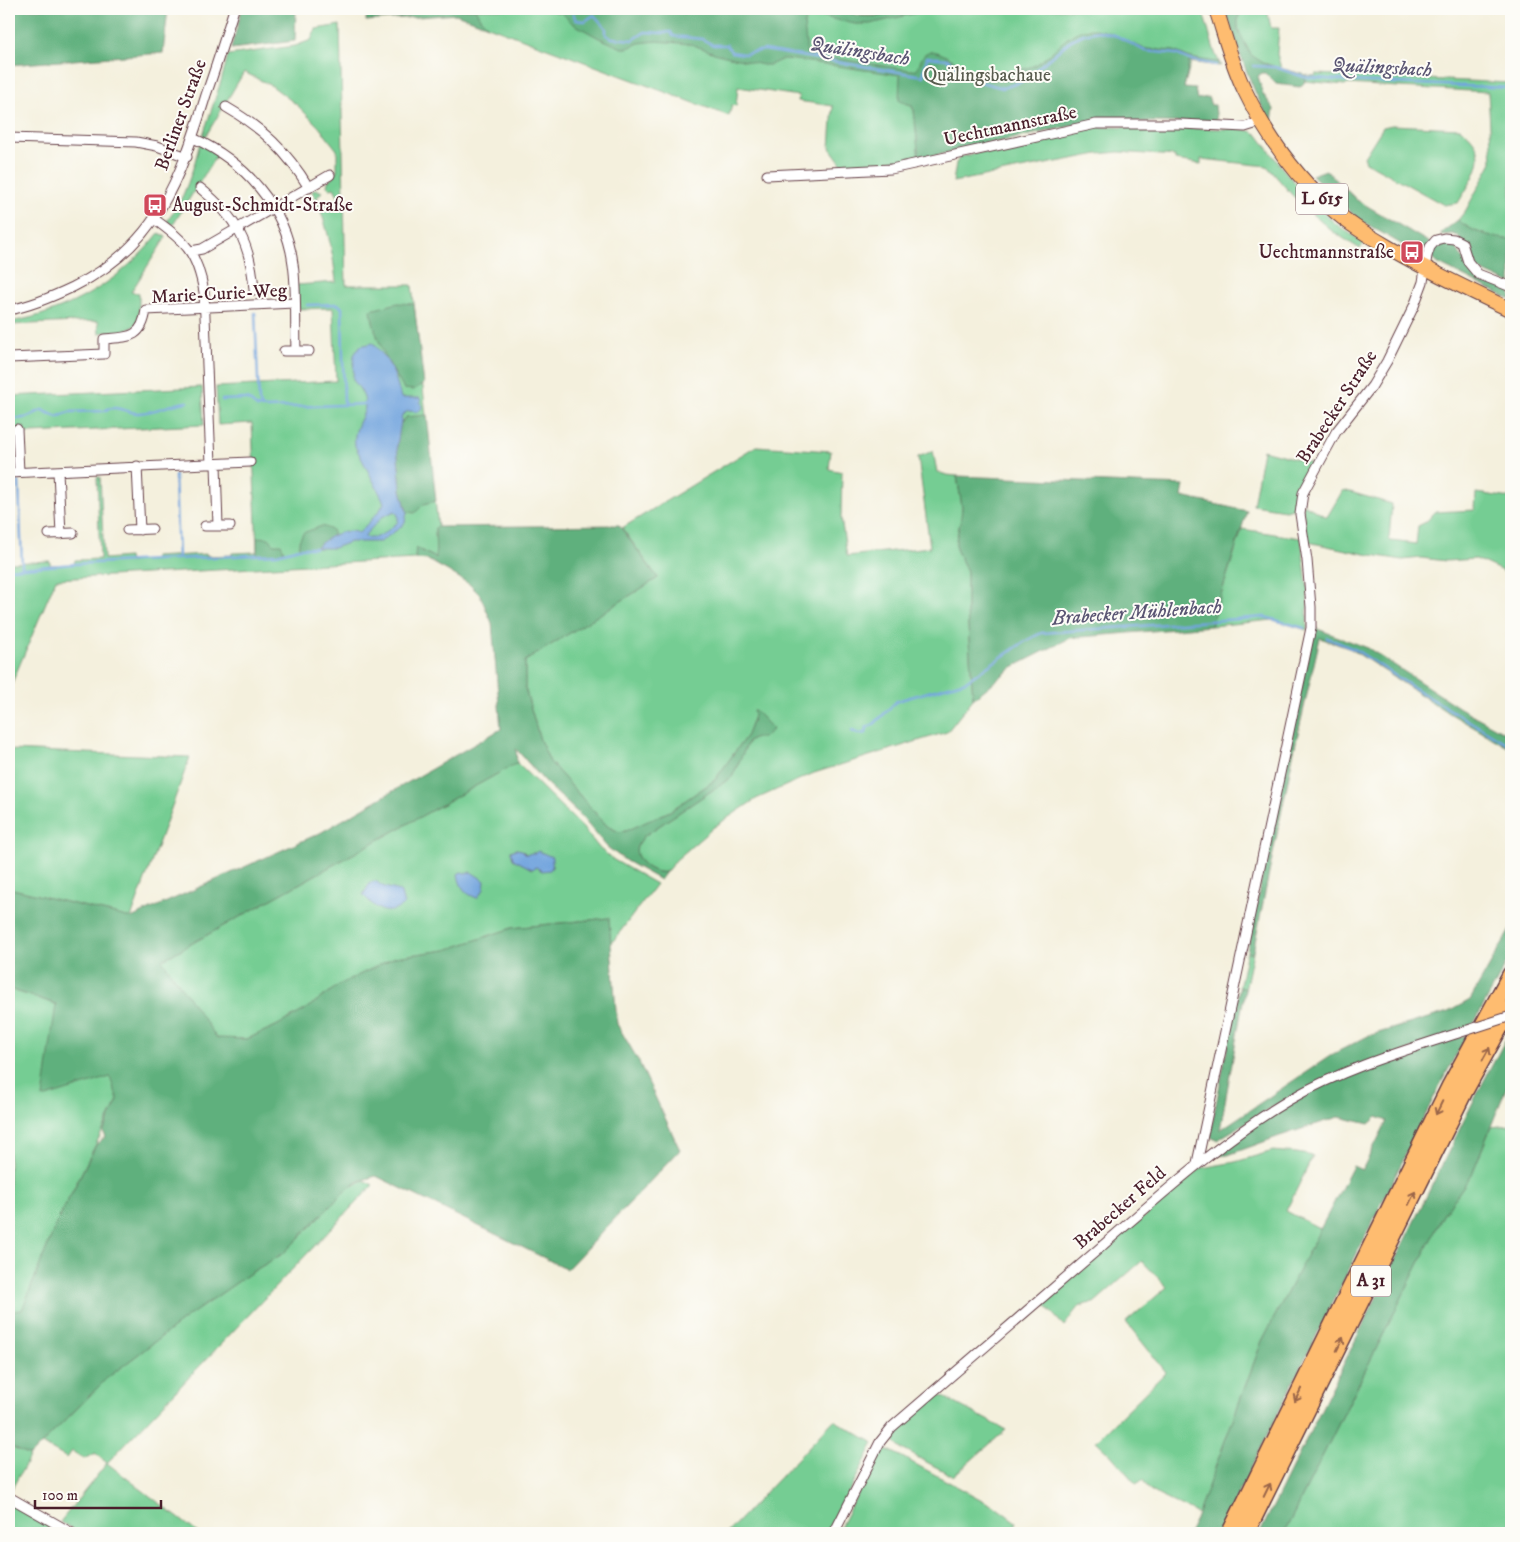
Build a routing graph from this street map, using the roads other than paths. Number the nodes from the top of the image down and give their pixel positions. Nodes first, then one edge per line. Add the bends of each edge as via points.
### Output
1 (234, 9) edge
2 (1216, 9) edge
3 (226, 107) dead end
4 (1261, 122) junction
5 (9, 138) edge
6 (194, 138) junction
7 (187, 157) junction
8 (330, 175) dead end
9 (767, 175) dead end
10 (200, 188) dead end
11 (309, 188) junction
12 (273, 207) junction
13 (154, 219) junction
14 (238, 229) junction
15 (191, 251) junction
16 (1425, 268) junction
17 (1511, 287) edge
18 (254, 290) dead end
19 (294, 303) junction
20 (204, 307) junction
21 (9, 310) edge
22 (1511, 310) edge
23 (296, 351) junction
24 (309, 351) dead end
25 (284, 352) dead end
26 (9, 358) edge
27 (17, 429) dead end
28 (250, 462) dead end
29 (213, 464) junction
30 (137, 466) junction
31 (58, 471) junction
32 (19, 472) junction
33 (9, 473) edge
34 (205, 526) dead end
35 (218, 526) junction
36 (230, 526) dead end
37 (152, 529) dead end
38 (127, 530) dead end
39 (140, 530) junction
40 (73, 533) dead end
41 (49, 534) dead end
42 (61, 534) junction
43 (1511, 974) edge
44 (1511, 1007) edge
45 (1511, 1016) edge
46 (1197, 1163) junction
47 (9, 1497) edge
48 (72, 1533) edge
49 (834, 1533) edge
50 (1230, 1533) edge
51 (1246, 1533) edge

1 - 6 street, Berliner Straße
2 - 4 main road, L 615 via 1234,65
3 - 11 street via 267,134
4 - 9 street, Uechtmannstraße via 1245,127 1096,124 891,169
4 - 16 main road, L 615 via 1293,169 1331,208 1365,234
5 - 7 street via 136,142
6 - 7 street, Berliner Straße
6 - 12 street via 238,166 255,182
7 - 13 street, Berliner Straße
8 - 11 street
10 - 14 street via 222,206
11 - 12 street
12 - 14 street
12 - 19 street via 294,263
13 - 15 street
13 - 21 street, Berliner Straße via 128,250 104,269 58,294
14 - 15 street via 199,251
14 - 18 street via 250,257
15 - 20 street via 201,276
16 - 17 street, Brabecker Straße via 1430,247 1436,240 1454,239 1462,243 1468,262 1478,274
16 - 22 main road, L 615
16 - 46 street, Brabecker Straße via 1414,306 1387,361 1336,432 1303,493 1300,514 1307,560 1311,628
19 - 20 street, Marie-Curie-Weg
19 - 23 street, Marie-Curie-Weg
20 - 26 street, Marie-Curie-Weg via 146,310 142,326 134,334 104,339 104,354
20 - 29 street
23 - 24 street
23 - 25 street
27 - 32 street
28 - 29 street
29 - 30 street
29 - 35 street
30 - 31 street
30 - 39 street
31 - 32 street
31 - 42 street
32 - 33 street
34 - 35 street
35 - 36 street
37 - 39 street
38 - 39 street
40 - 42 street
41 - 42 street
43 -> 50 highway, A 31 via 1450,1086
51 -> 44 highway, A 31 via 1464,1092
45 - 46 street, Brabecker Feld, bridge via 1379,1059 1324,1081 1257,1120
46 - 49 street, Brabecker Feld via 892,1427 880,1442
47 - 48 street

